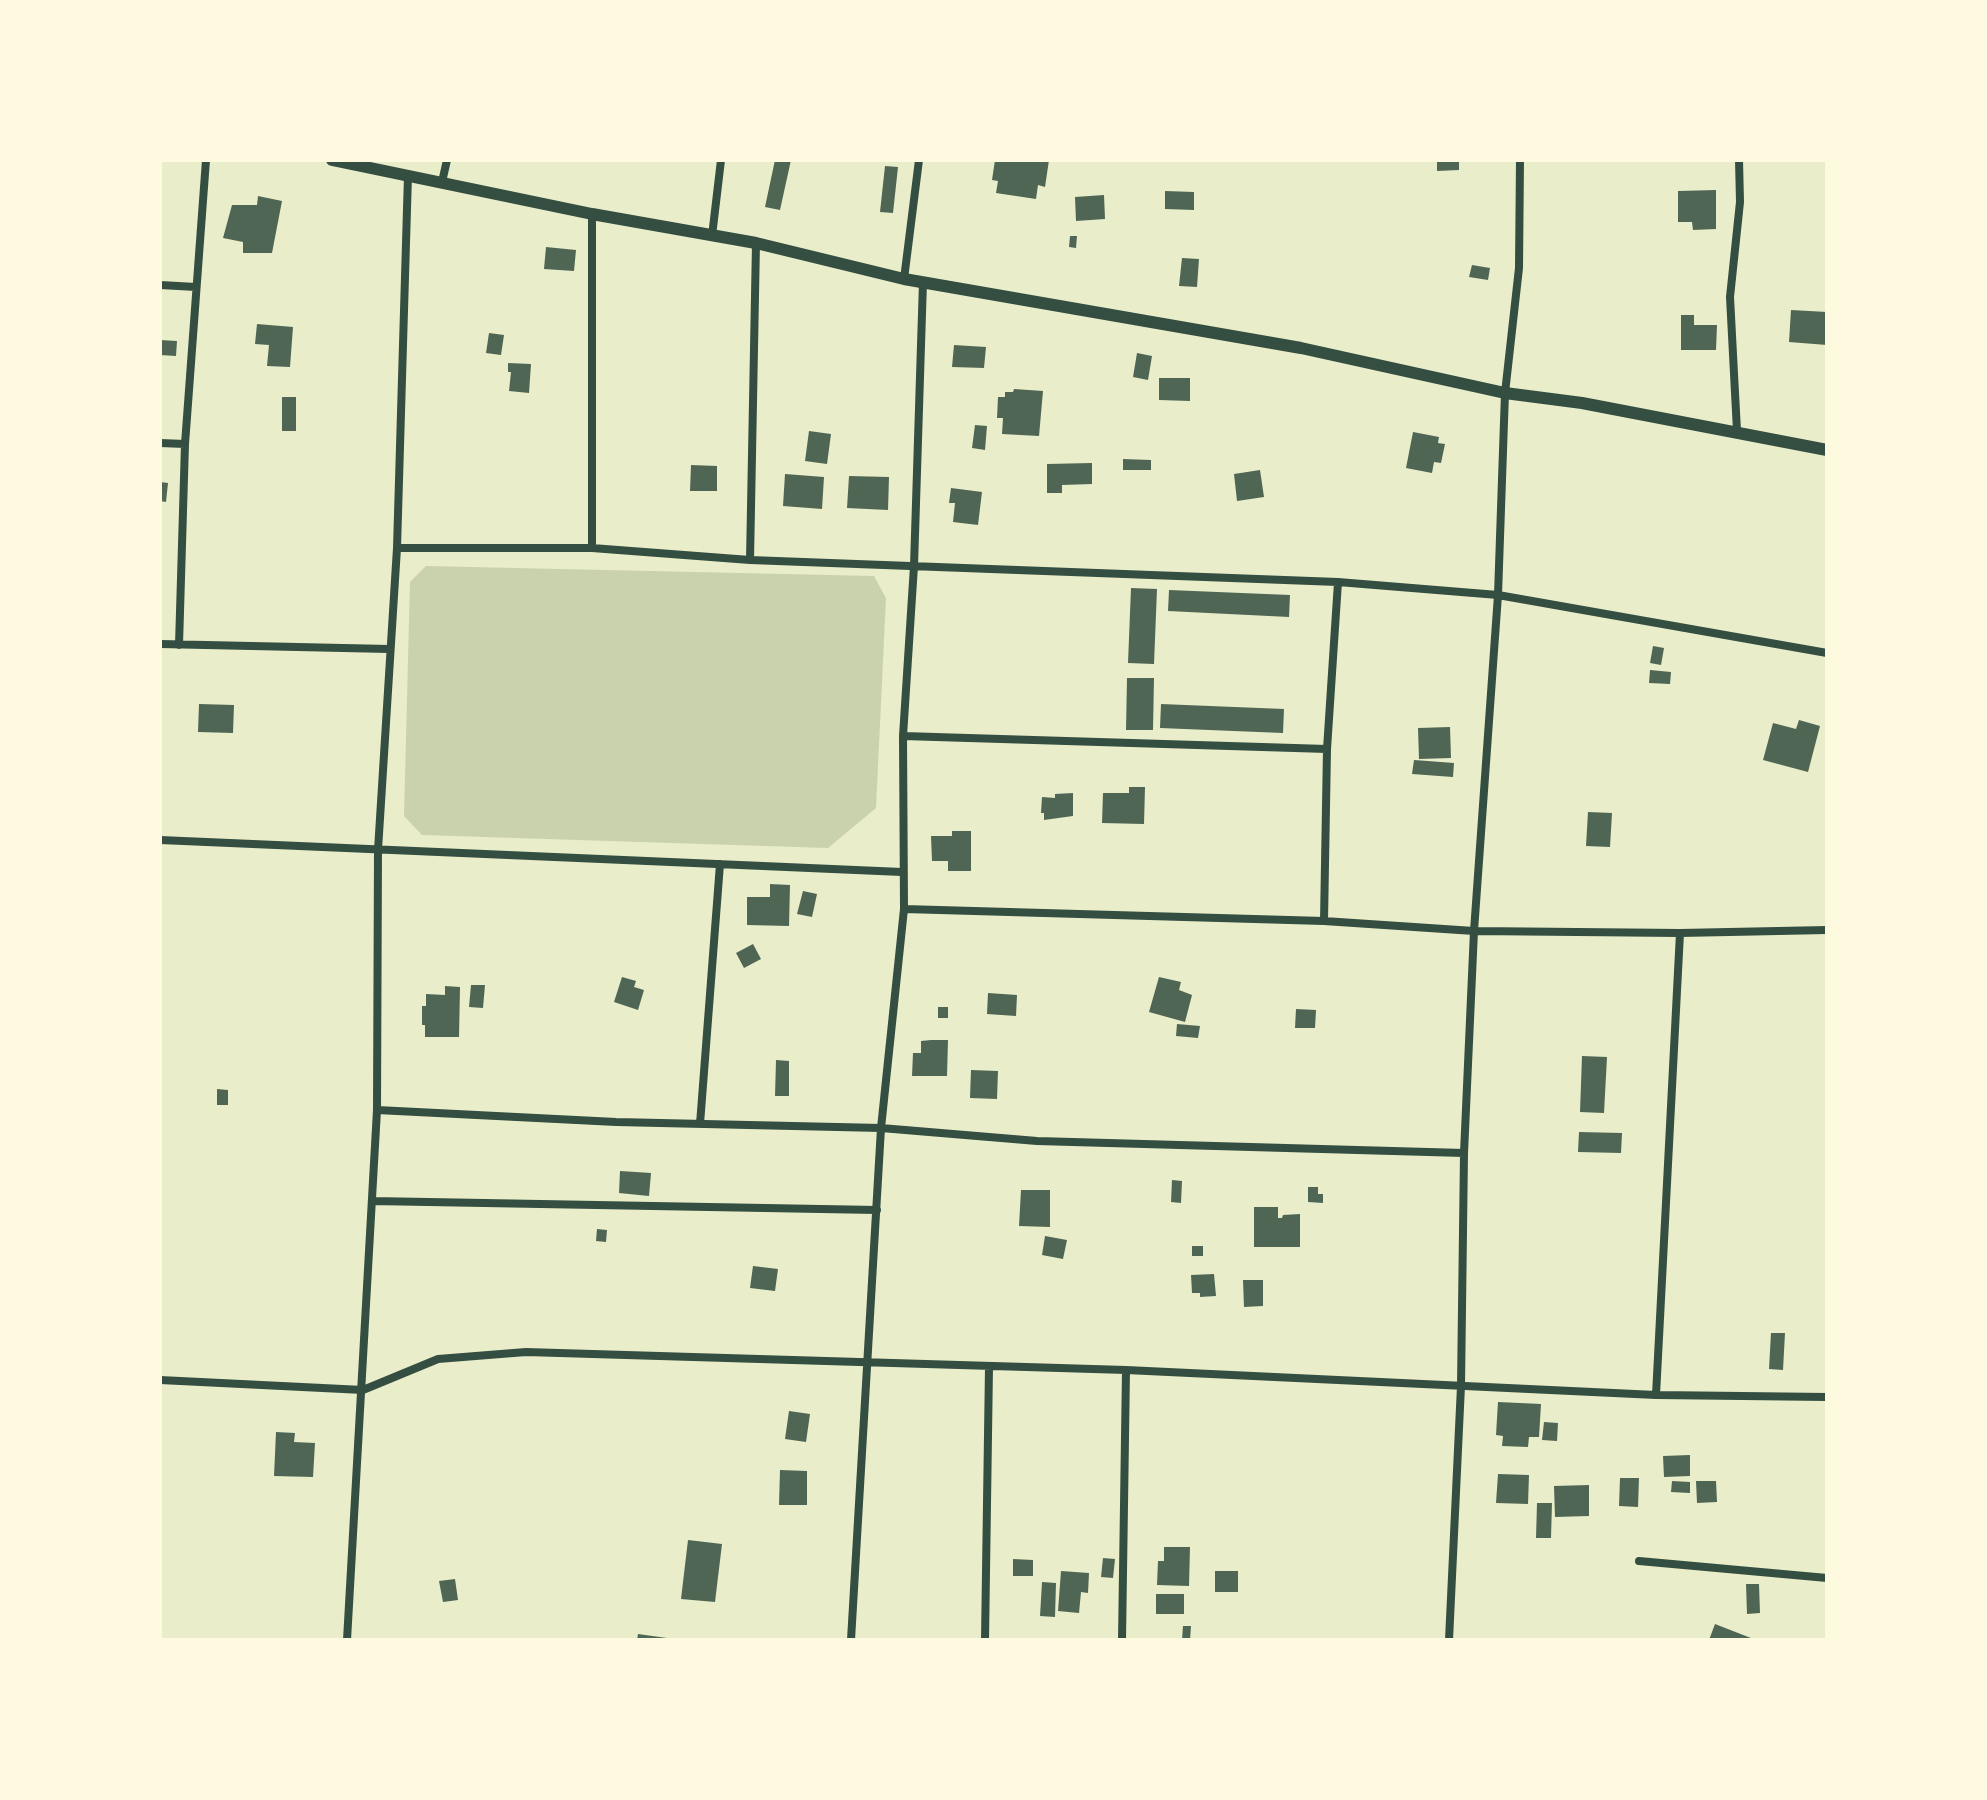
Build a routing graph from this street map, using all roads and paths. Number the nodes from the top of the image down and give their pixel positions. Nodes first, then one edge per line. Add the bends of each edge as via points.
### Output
1 (206, 160) edge
2 (332, 160) edge
3 (447, 160) edge
4 (721, 160) edge
5 (919, 160) edge
6 (1520, 160) edge
7 (1739, 160) edge
8 (408, 175) junction
9 (442, 182) junction
10 (592, 214) junction
11 (712, 236) junction
12 (756, 243) junction
13 (904, 279) junction
14 (923, 282) junction
15 (160, 285) edge
16 (196, 287) junction
17 (1505, 393) junction
18 (1737, 431) junction
19 (160, 443) edge
20 (185, 444) junction
21 (1827, 450) edge
22 (397, 548) junction
23 (592, 548) junction
24 (750, 560) junction
25 (914, 566) junction
26 (1338, 582) junction
27 (1498, 595) junction
28 (160, 644) edge
29 (179, 645) junction
30 (389, 649) junction
31 (1827, 653) edge
32 (903, 736) junction
33 (1327, 749) junction
34 (160, 840) edge
35 (378, 850) junction
36 (720, 864) junction
37 (902, 872) junction
38 (904, 909) junction
39 (1324, 921) junction
40 (1827, 930) edge
41 (1474, 931) junction
42 (1680, 933) junction
43 (377, 1110) junction
44 (700, 1124) junction
45 (881, 1128) junction
46 (1464, 1153) junction
47 (372, 1201) junction
48 (877, 1210) junction
49 (869, 1362) junction
50 (989, 1367) junction
51 (1126, 1370) junction
52 (160, 1380) edge
53 (1461, 1386) junction
54 (363, 1390) junction
55 (1656, 1395) junction
56 (1827, 1397) edge
57 (1639, 1561) dead end
58 (1827, 1578) edge
59 (347, 1640) edge
60 (851, 1640) edge
61 (985, 1640) edge
62 (1122, 1640) edge
63 (1449, 1640) edge

1 - 16 street
2 - 8 street
3 - 9 street
4 - 11 street
5 - 13 street
6 - 17 street via 1519,268
7 - 18 street via 1730,297
8 - 9 street
8 - 22 street
9 - 10 street
10 - 11 street
10 - 23 street
11 - 12 street
12 - 13 street
12 - 24 street
13 - 14 street
14 - 17 street via 1301,348
14 - 25 street
15 - 16 street
16 - 20 street
17 - 18 street
17 - 27 street
18 - 21 street
19 - 20 street
20 - 29 street
22 - 23 street
22 - 30 street
23 - 24 street
24 - 25 street
25 - 26 street
25 - 32 street
26 - 27 street
26 - 33 street
27 - 31 street
27 - 41 street
28 - 29 street
29 - 30 street
30 - 35 street
32 - 33 street
32 - 37 street
33 - 39 street
34 - 35 street
35 - 36 street
35 - 43 street
36 - 37 street
36 - 44 street
37 - 38 street
38 - 39 street
38 - 45 street
39 - 41 street
40 - 42 street
41 - 42 street
41 - 46 street
42 - 55 street
43 - 44 street
43 - 47 street
44 - 45 street
45 - 46 street via 1037,1141
45 - 48 street
46 - 53 street
47 - 48 street
47 - 54 street
48 - 49 street
49 - 50 street
49 - 54 street via 526,1352 438,1359
49 - 60 street
50 - 51 street
50 - 61 street
51 - 53 street
51 - 62 street
52 - 54 street
53 - 55 street
53 - 63 street
54 - 59 street
55 - 56 street
57 - 58 street

